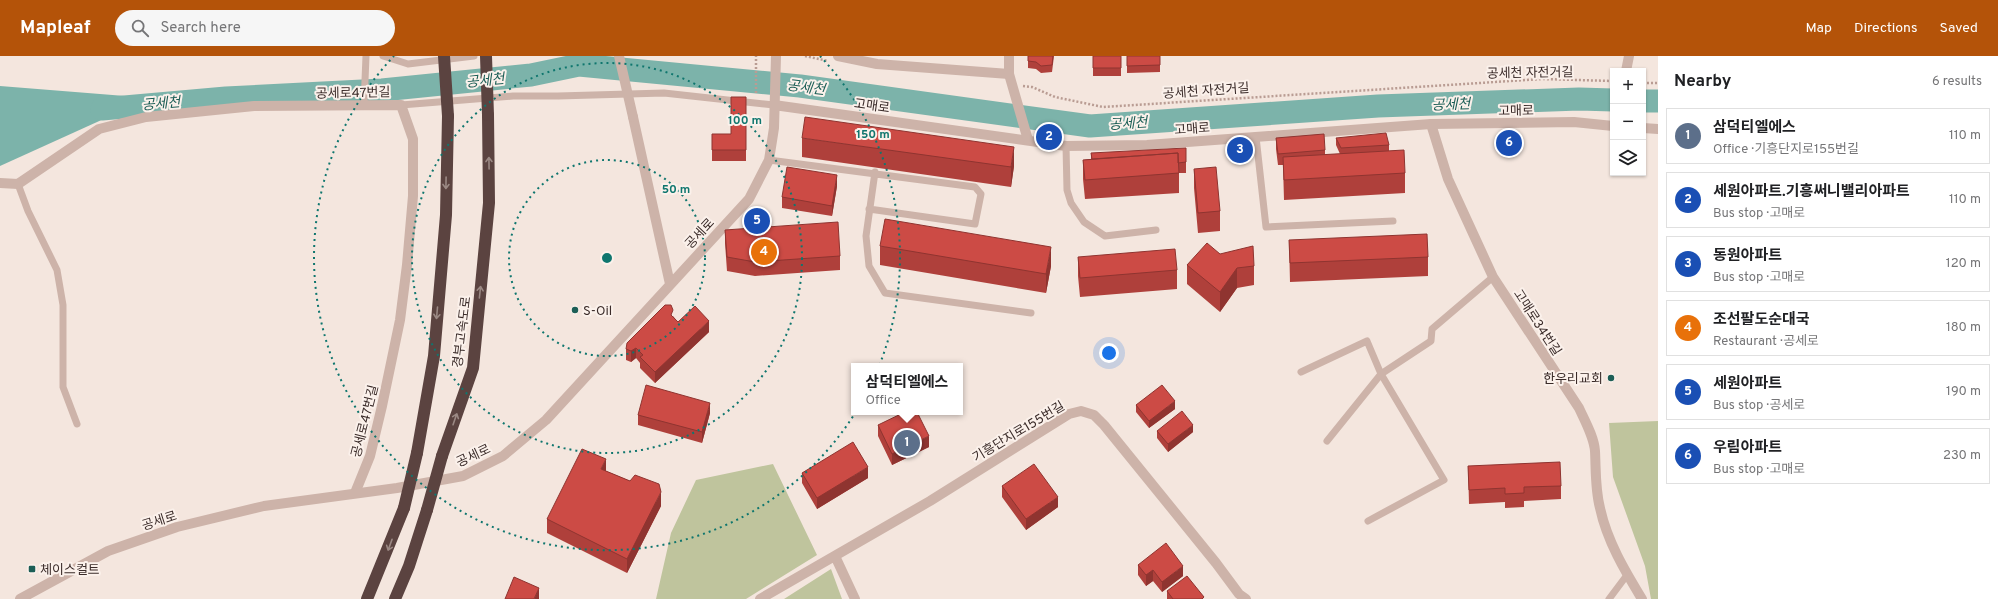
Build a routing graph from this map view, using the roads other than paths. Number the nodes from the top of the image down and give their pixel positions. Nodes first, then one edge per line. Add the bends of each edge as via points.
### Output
1 (366, 56) edge
2 (386, 56) edge
3 (444, 56) edge
4 (474, 56) edge
5 (486, 56) edge
6 (619, 56) edge
7 (1009, 56) edge
8 (776, 57) edge
9 (836, 59) edge
10 (1009, 74) junction
11 (364, 104) junction
12 (401, 105) junction
13 (774, 105) junction
14 (1431, 124) junction
15 (1610, 126) edge
16 (1646, 128) edge
17 (1658, 129) edge
18 (1256, 137) junction
19 (1028, 140) junction
20 (1066, 146) junction
21 (769, 160) junction
22 (875, 172) junction
23 (0, 183) edge
24 (18, 184) junction
25 (869, 209) junction
26 (1392, 221) dead end
27 (1156, 230) dead end
28 (1493, 276) junction
29 (670, 284) junction
30 (1030, 313) dead end
31 (1301, 372) dead end
32 (1381, 374) junction
33 (77, 424) dead end
34 (1327, 441) dead end
35 (355, 493) junction
36 (1368, 521) dead end
37 (835, 556) junction
38 (1627, 575) junction
39 (20, 599) edge
40 (367, 599) edge
41 (395, 599) edge
42 (760, 599) edge
43 (855, 599) edge
44 (1246, 599) edge
45 (1609, 599) edge
46 (1642, 599) edge

1 - 11 lane
2 - 4 lane via 408,64
3 -> 40 highway, 경부고속도로, bridge via 448,116 446,215 434,356 417,453 404,508
41 -> 5 highway, 경부고속도로, bridge via 409,566 442,456 473,368 489,203
6 - 29 street, bridge
7 - 10 street
8 - 13 street, 공세로
9 - 10 street
10 - 19 street, bridge
11 - 12 street, 공세로47번길
11 - 24 street, 공세로47번길 via 254,106 146,117 99,129
12 - 13 lane via 513,96 664,92
12 - 35 street, 공세로47번길 via 413,139 413,196 406,273 400,320 382,406 370,456
13 - 19 street, 고매로
13 - 21 street, 공세로 via 774,128
14 - 15 street, 고매로 via 1574,122
14 - 18 street, 고매로
14 - 28 street, 고매로34번길 via 1448,180
16 - 17 street
18 - 20 street, 고매로 via 1147,145
18 - 26 lane via 1266,227
19 - 20 street, 고매로
20 - 27 lane via 1067,190 1071,203 1084,222 1105,236
21 - 22 lane
21 - 29 street, 공세로 via 749,199
22 - 25 lane
22 - 25 lane via 975,187 981,194 975,224
23 - 24 street
24 - 33 lane via 28,211 57,270 63,305 63,386
25 - 30 lane via 866,236 869,266 885,293
28 - 32 lane via 1432,329 1431,341
28 - 38 street, 고매로34번길 via 1579,408 1588,428 1595,450 1594,467 1600,509 1610,540
29 - 35 street, 공세로 via 546,420 503,456 463,476
31 - 32 lane via 1367,341
32 - 34 lane
32 - 36 lane via 1444,480
35 - 39 street, 공세로 via 264,506 153,534 108,551
37 - 42 street, 기흥단지로155번길
37 - 43 street
37 - 44 street, 기흥단지로155번길 via 930,501 1053,423 1081,411 1094,415 1104,426 1239,594
38 - 45 lane
38 - 46 street, 고매로34번길

